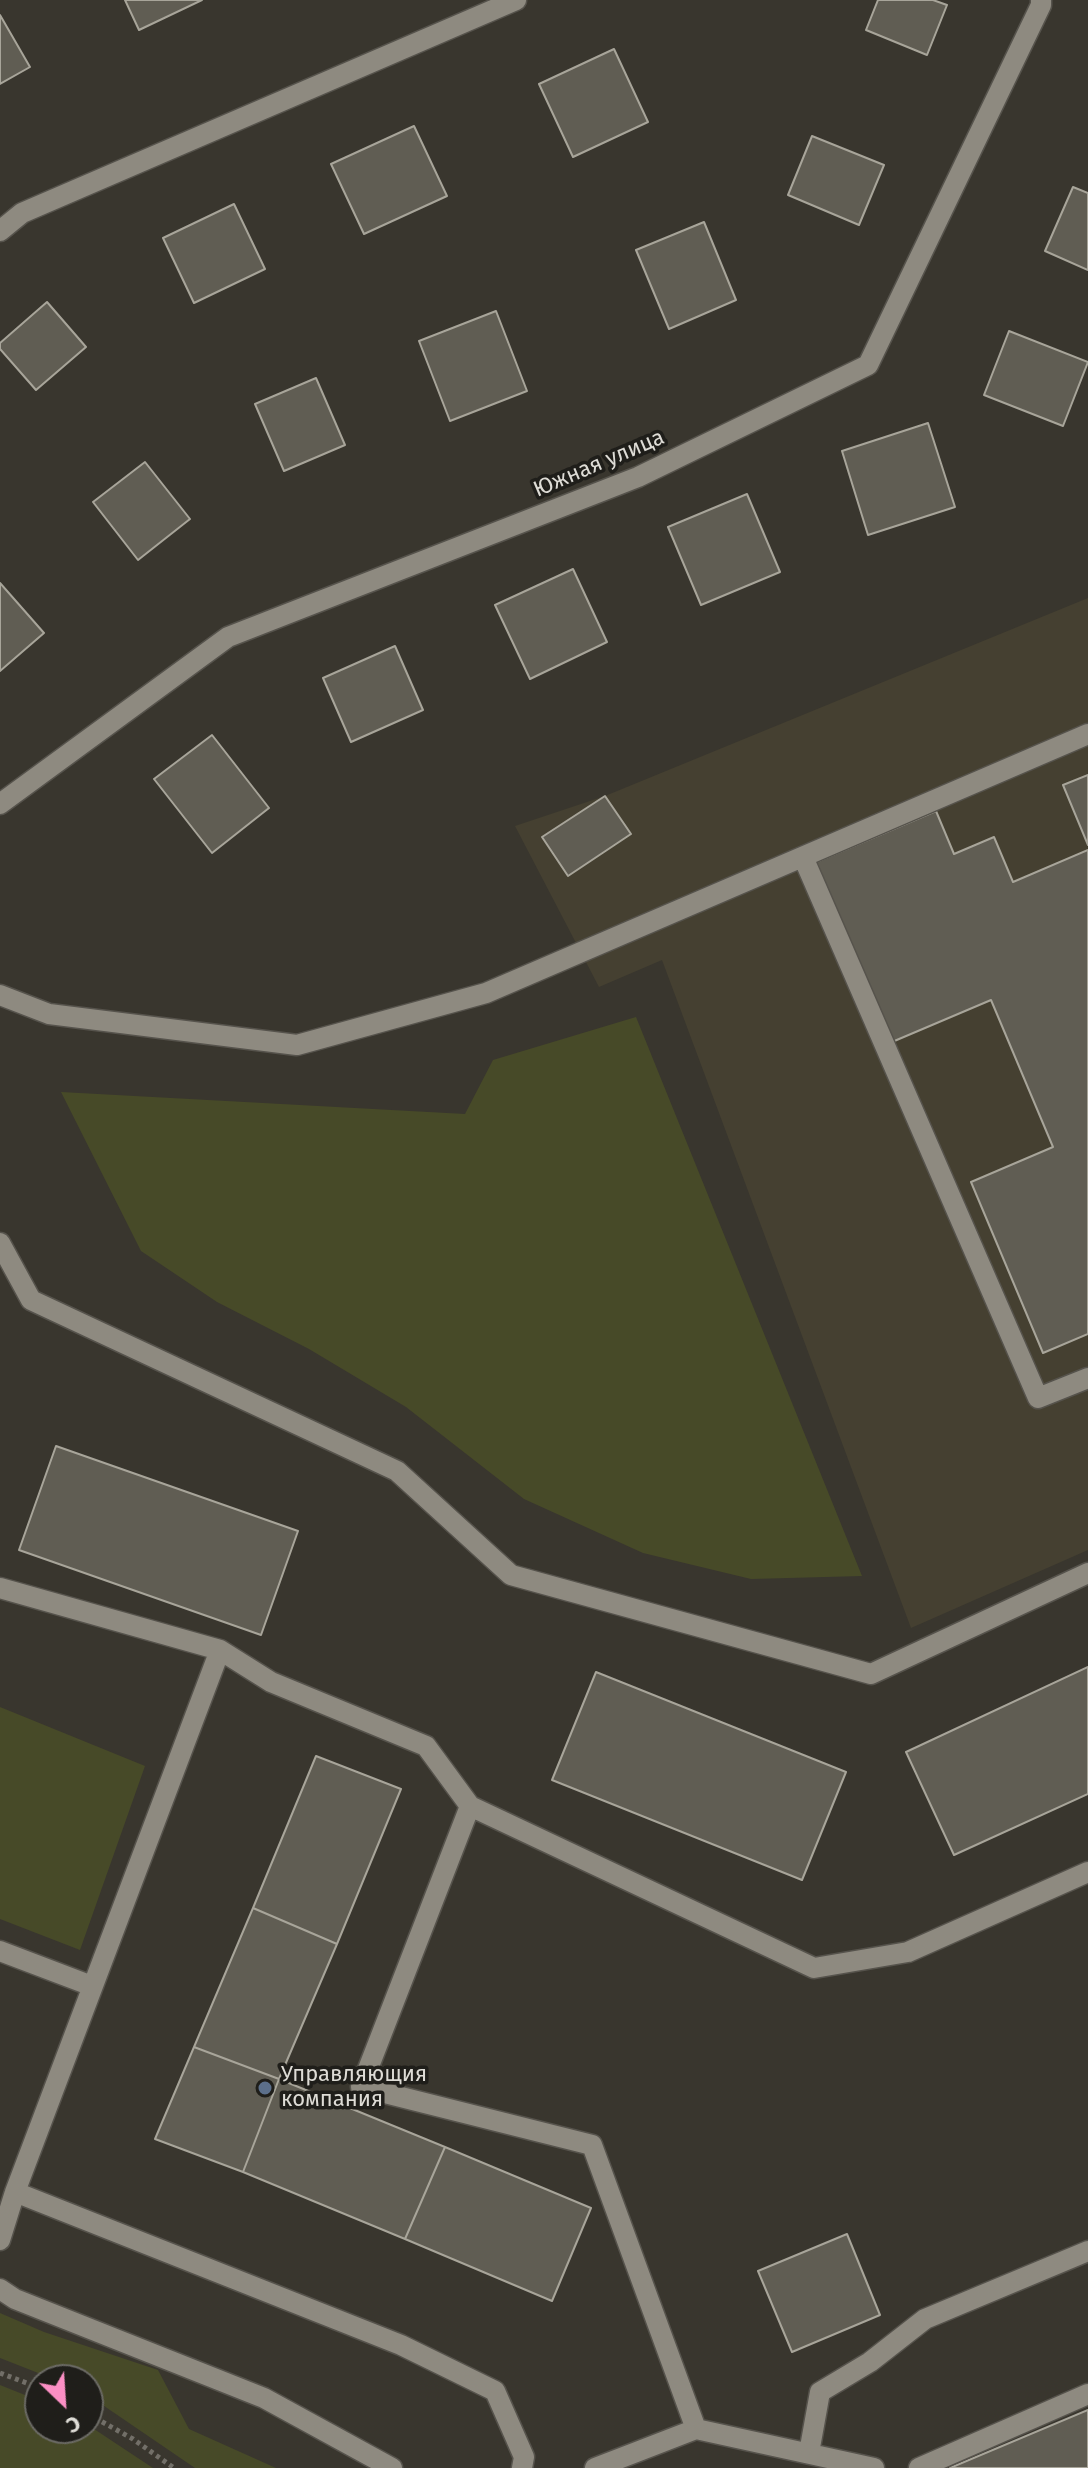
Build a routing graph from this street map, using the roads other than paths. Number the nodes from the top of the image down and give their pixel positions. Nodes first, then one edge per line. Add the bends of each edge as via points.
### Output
1 (516, 0) edge
2 (1041, 0) edge
3 (0, 231) edge
4 (1088, 734) edge
5 (0, 804) edge
6 (803, 857) junction
7 (0, 995) edge
8 (0, 1243) edge
9 (1088, 1378) edge
10 (1088, 1573) edge
11 (0, 1588) edge
12 (220, 1650) junction
13 (470, 1806) junction
14 (1088, 1872) edge
15 (0, 1951) edge
16 (92, 1986) junction
17 (15, 2192) junction
18 (0, 2240) edge
19 (1088, 2251) edge
20 (0, 2289) edge
21 (1088, 2394) edge
22 (696, 2429) junction
23 (809, 2453) junction
24 (392, 2468) edge
25 (522, 2468) edge
26 (595, 2468) edge
27 (874, 2468) edge
28 (919, 2468) edge

1 - 3 street via 22,213
2 - 5 street, Южная улица via 868,365 638,477 228,637
4 - 6 street
6 - 7 street via 486,993 297,1045 49,1014
6 - 9 street via 1038,1398
8 - 10 street via 31,1300 397,1471 511,1575 871,1674
11 - 12 street
12 - 13 street via 271,1682 426,1746
12 - 16 street
13 - 14 street via 814,1968 908,1952
13 - 22 street via 361,2087 592,2145
15 - 16 street
16 - 17 street
17 - 18 street
17 - 25 street via 401,2345 495,2391 524,2457
19 - 23 street via 925,2319 820,2392
20 - 24 street via 264,2398
21 - 28 street
22 - 23 street
22 - 26 street
23 - 27 street

